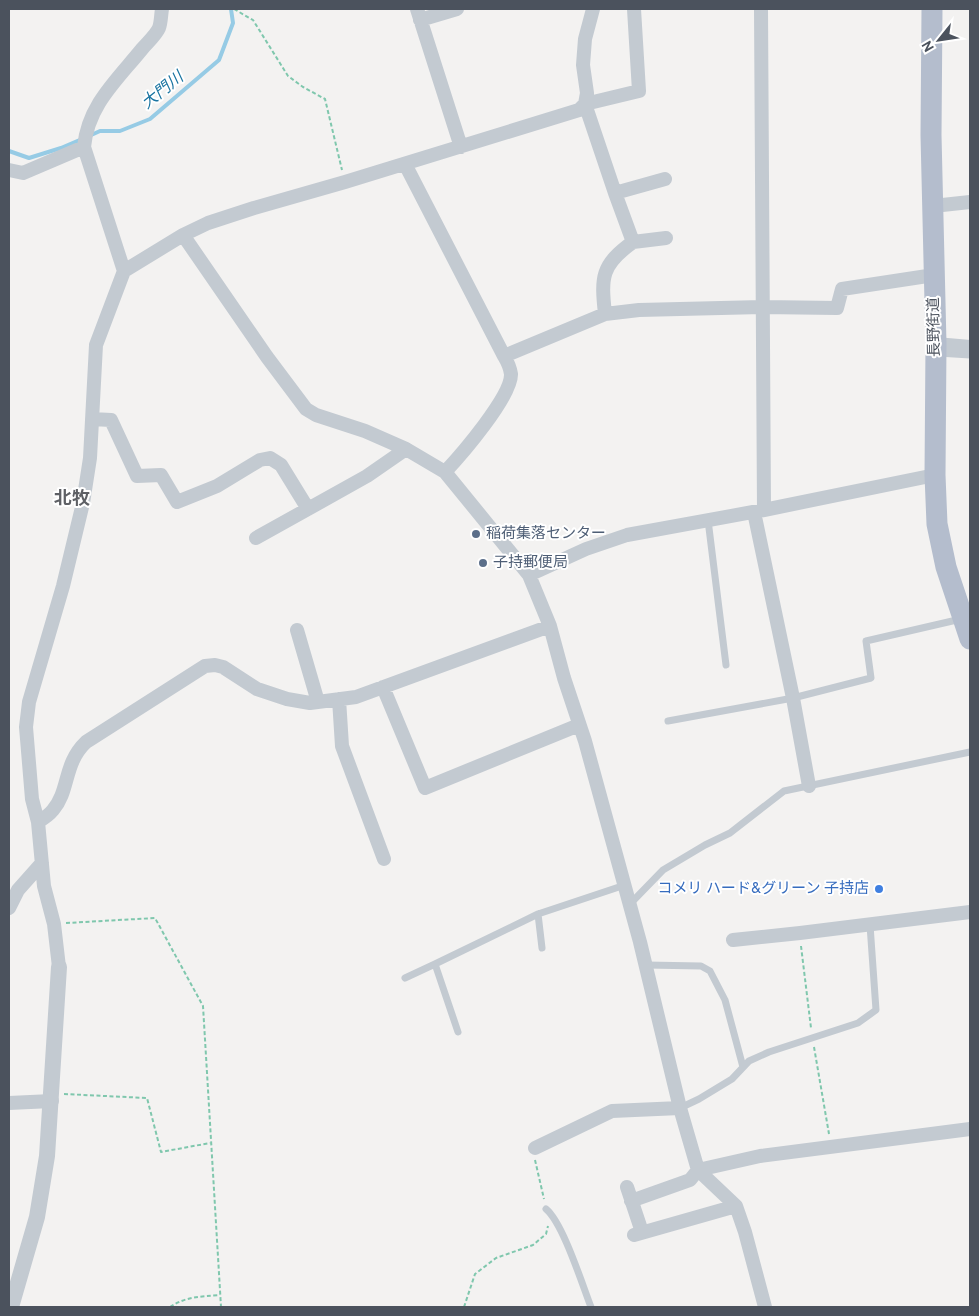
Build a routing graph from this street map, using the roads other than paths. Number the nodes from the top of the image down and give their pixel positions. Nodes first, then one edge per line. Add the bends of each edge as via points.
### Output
1 (162, 9) edge
2 (457, 9) edge
3 (593, 9) edge
4 (634, 9) edge
5 (761, 9) edge
6 (932, 9) edge
7 (419, 14) edge
8 (585, 104) junction
9 (84, 143) junction
10 (461, 147) junction
11 (405, 164) junction
12 (9, 170) edge
13 (665, 179) dead end
14 (615, 193) junction
15 (970, 202) edge
16 (933, 206) junction
17 (183, 235) junction
18 (666, 238) dead end
19 (633, 242) junction
20 (124, 271) junction
21 (934, 275) junction
22 (762, 307) junction
23 (605, 314) junction
24 (970, 347) edge
25 (936, 348) junction
26 (970, 355) edge
27 (504, 356) junction
28 (92, 418) junction
29 (406, 449) junction
30 (445, 472) junction
31 (935, 474) junction
32 (308, 509) junction
33 (759, 511) junction
34 (708, 520) junction
35 (256, 538) dead end
36 (529, 575) junction
37 (964, 619) junction
38 (550, 626) junction
39 (297, 630) dead end
40 (970, 640) edge
41 (726, 665) dead end
42 (383, 687) junction
43 (793, 698) junction
44 (339, 699) junction
45 (318, 702) junction
46 (668, 721) dead end
47 (579, 724) junction
48 (970, 752) edge
49 (809, 786) junction
50 (38, 822) junction
51 (384, 859) dead end
52 (42, 863) junction
53 (625, 885) junction
54 (630, 904) junction
55 (9, 908) edge
56 (970, 912) edge
57 (538, 914) junction
58 (870, 925) junction
59 (732, 940) dead end
60 (542, 948) dead end
61 (435, 964) junction
62 (646, 966) junction
63 (59, 967) joint
64 (405, 978) dead end
65 (458, 1032) dead end
66 (743, 1067) junction
67 (52, 1098) junction
68 (9, 1104) edge
69 (680, 1108) junction
70 (970, 1129) edge
71 (535, 1148) road end
72 (698, 1170) junction
73 (627, 1187) dead end
74 (631, 1201) junction
75 (736, 1206) junction
76 (546, 1209) road end
77 (11, 1307) edge
78 (590, 1307) edge
79 (765, 1307) edge

1 - 9 street via 159,28 94,108
2 - 7 street
3 - 8 street via 584,39
4 - 8 street via 639,91
5 - 22 street
6 - 16 main road, 長野街道
7 - 10 street
8 - 10 street via 579,110
8 - 14 street
9 - 12 street via 23,172
9 - 20 street
10 - 11 street
11 - 17 street via 230,215
11 - 27 street
13 - 14 street
14 - 19 street
15 - 16 street
16 - 21 main road, 長野街道
17 - 20 street
17 - 29 street via 306,409
18 - 19 street
19 - 23 street via 608,265 603,279
20 - 28 street via 96,345
21 - 22 street via 842,289 837,308
21 - 25 main road, 長野街道
22 - 23 street
22 - 33 street
23 - 27 street
24 - 25 street
25 - 26 lane
25 - 31 main road, 長野街道
27 - 30 street via 511,375 504,395 475,437
28 - 32 street via 111,420 137,476 161,475 177,502 217,486 260,460 270,458 281,465
28 - 50 street via 83,503 28,710 26,727 31,790
29 - 30 street
29 - 32 street via 367,476
30 - 36 street
31 - 33 street
31 - 37 main road, 長野街道 via 940,544
32 - 35 street
33 - 34 street
33 - 43 street
34 - 36 street via 627,535 586,549
34 - 41 lane
36 - 38 street
37 - 40 main road, 長野街道
37 - 43 lane via 866,641 871,678
38 - 42 street
38 - 47 street
39 - 45 street
42 - 44 street via 356,697
42 - 47 street via 425,788
43 - 46 lane
43 - 49 street
44 - 45 street
44 - 51 street via 342,746
45 - 50 street via 287,699 257,689 223,667 205,666 77,750 54,810
47 - 53 street
48 - 49 lane
49 - 54 lane via 784,791 730,833 663,870
50 - 52 street
52 - 55 street via 18,890
52 - 63 street
53 - 54 street
53 - 57 lane
54 - 62 street
56 - 58 street
57 - 60 lane
57 - 61 lane
58 - 59 street
58 - 66 lane via 876,1010 858,1023 769,1052
61 - 64 lane
61 - 65 lane
62 - 66 lane via 701,966 710,971 725,1000
62 - 69 street
63 - 67 street
66 - 69 lane via 732,1079
67 - 68 street
67 - 77 street via 37,1217
69 - 71 street via 612,1111
69 - 72 street
70 - 72 street via 760,1156
72 - 74 street via 690,1180
72 - 75 street
73 - 74 street
74 - 75 street via 638,1234
75 - 79 street
76 - 78 lane via 554,1215

